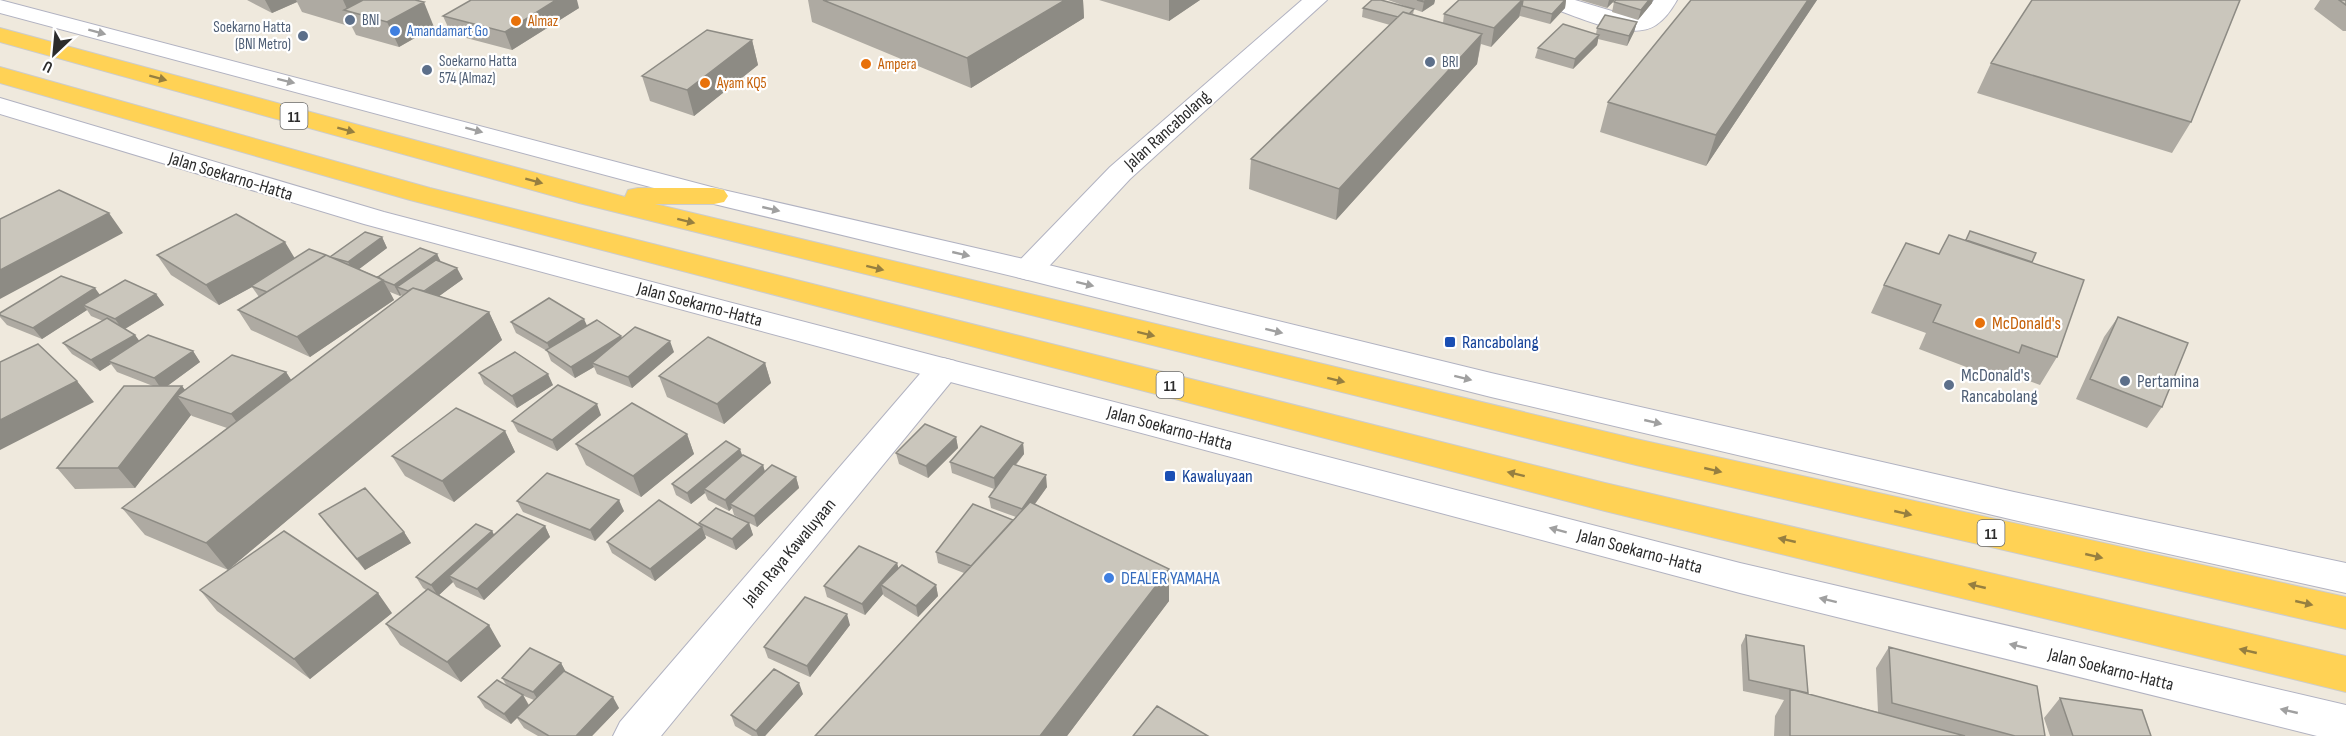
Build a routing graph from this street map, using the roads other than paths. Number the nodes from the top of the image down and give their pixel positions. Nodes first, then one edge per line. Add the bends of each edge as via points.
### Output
1 (1316, 0) edge
2 (1552, 0) edge
3 (1666, 0) edge
4 (0, 6) edge
5 (0, 35) edge
6 (0, 75) edge
7 (0, 106) edge
8 (588, 196) junction
9 (714, 196) junction
10 (1028, 270) junction
11 (943, 369) junction
12 (2346, 578) edge
13 (2346, 613) edge
14 (2346, 674) edge
15 (2346, 724) edge
16 (635, 736) edge

1 - 10 main road, Jalan Rancabolang via 1120,173
2 - 3 main road via 1636,25 1648,22
4 -> 9 main road
5 -> 8 highway, 11
14 -> 6 highway, Jalan Soekarno-Hatta / 11 via 1605,497 420,194
7 - 11 main road, Jalan Soekarno-Hatta via 374,218
8 - 9 highway
8 -> 13 highway, 11 via 1624,449
9 -> 10 main road
10 -> 12 main road via 1491,385
15 -> 11 main road, Jalan Soekarno-Hatta via 1740,578
11 - 16 main road, Jalan Raya Kawaluyaan

